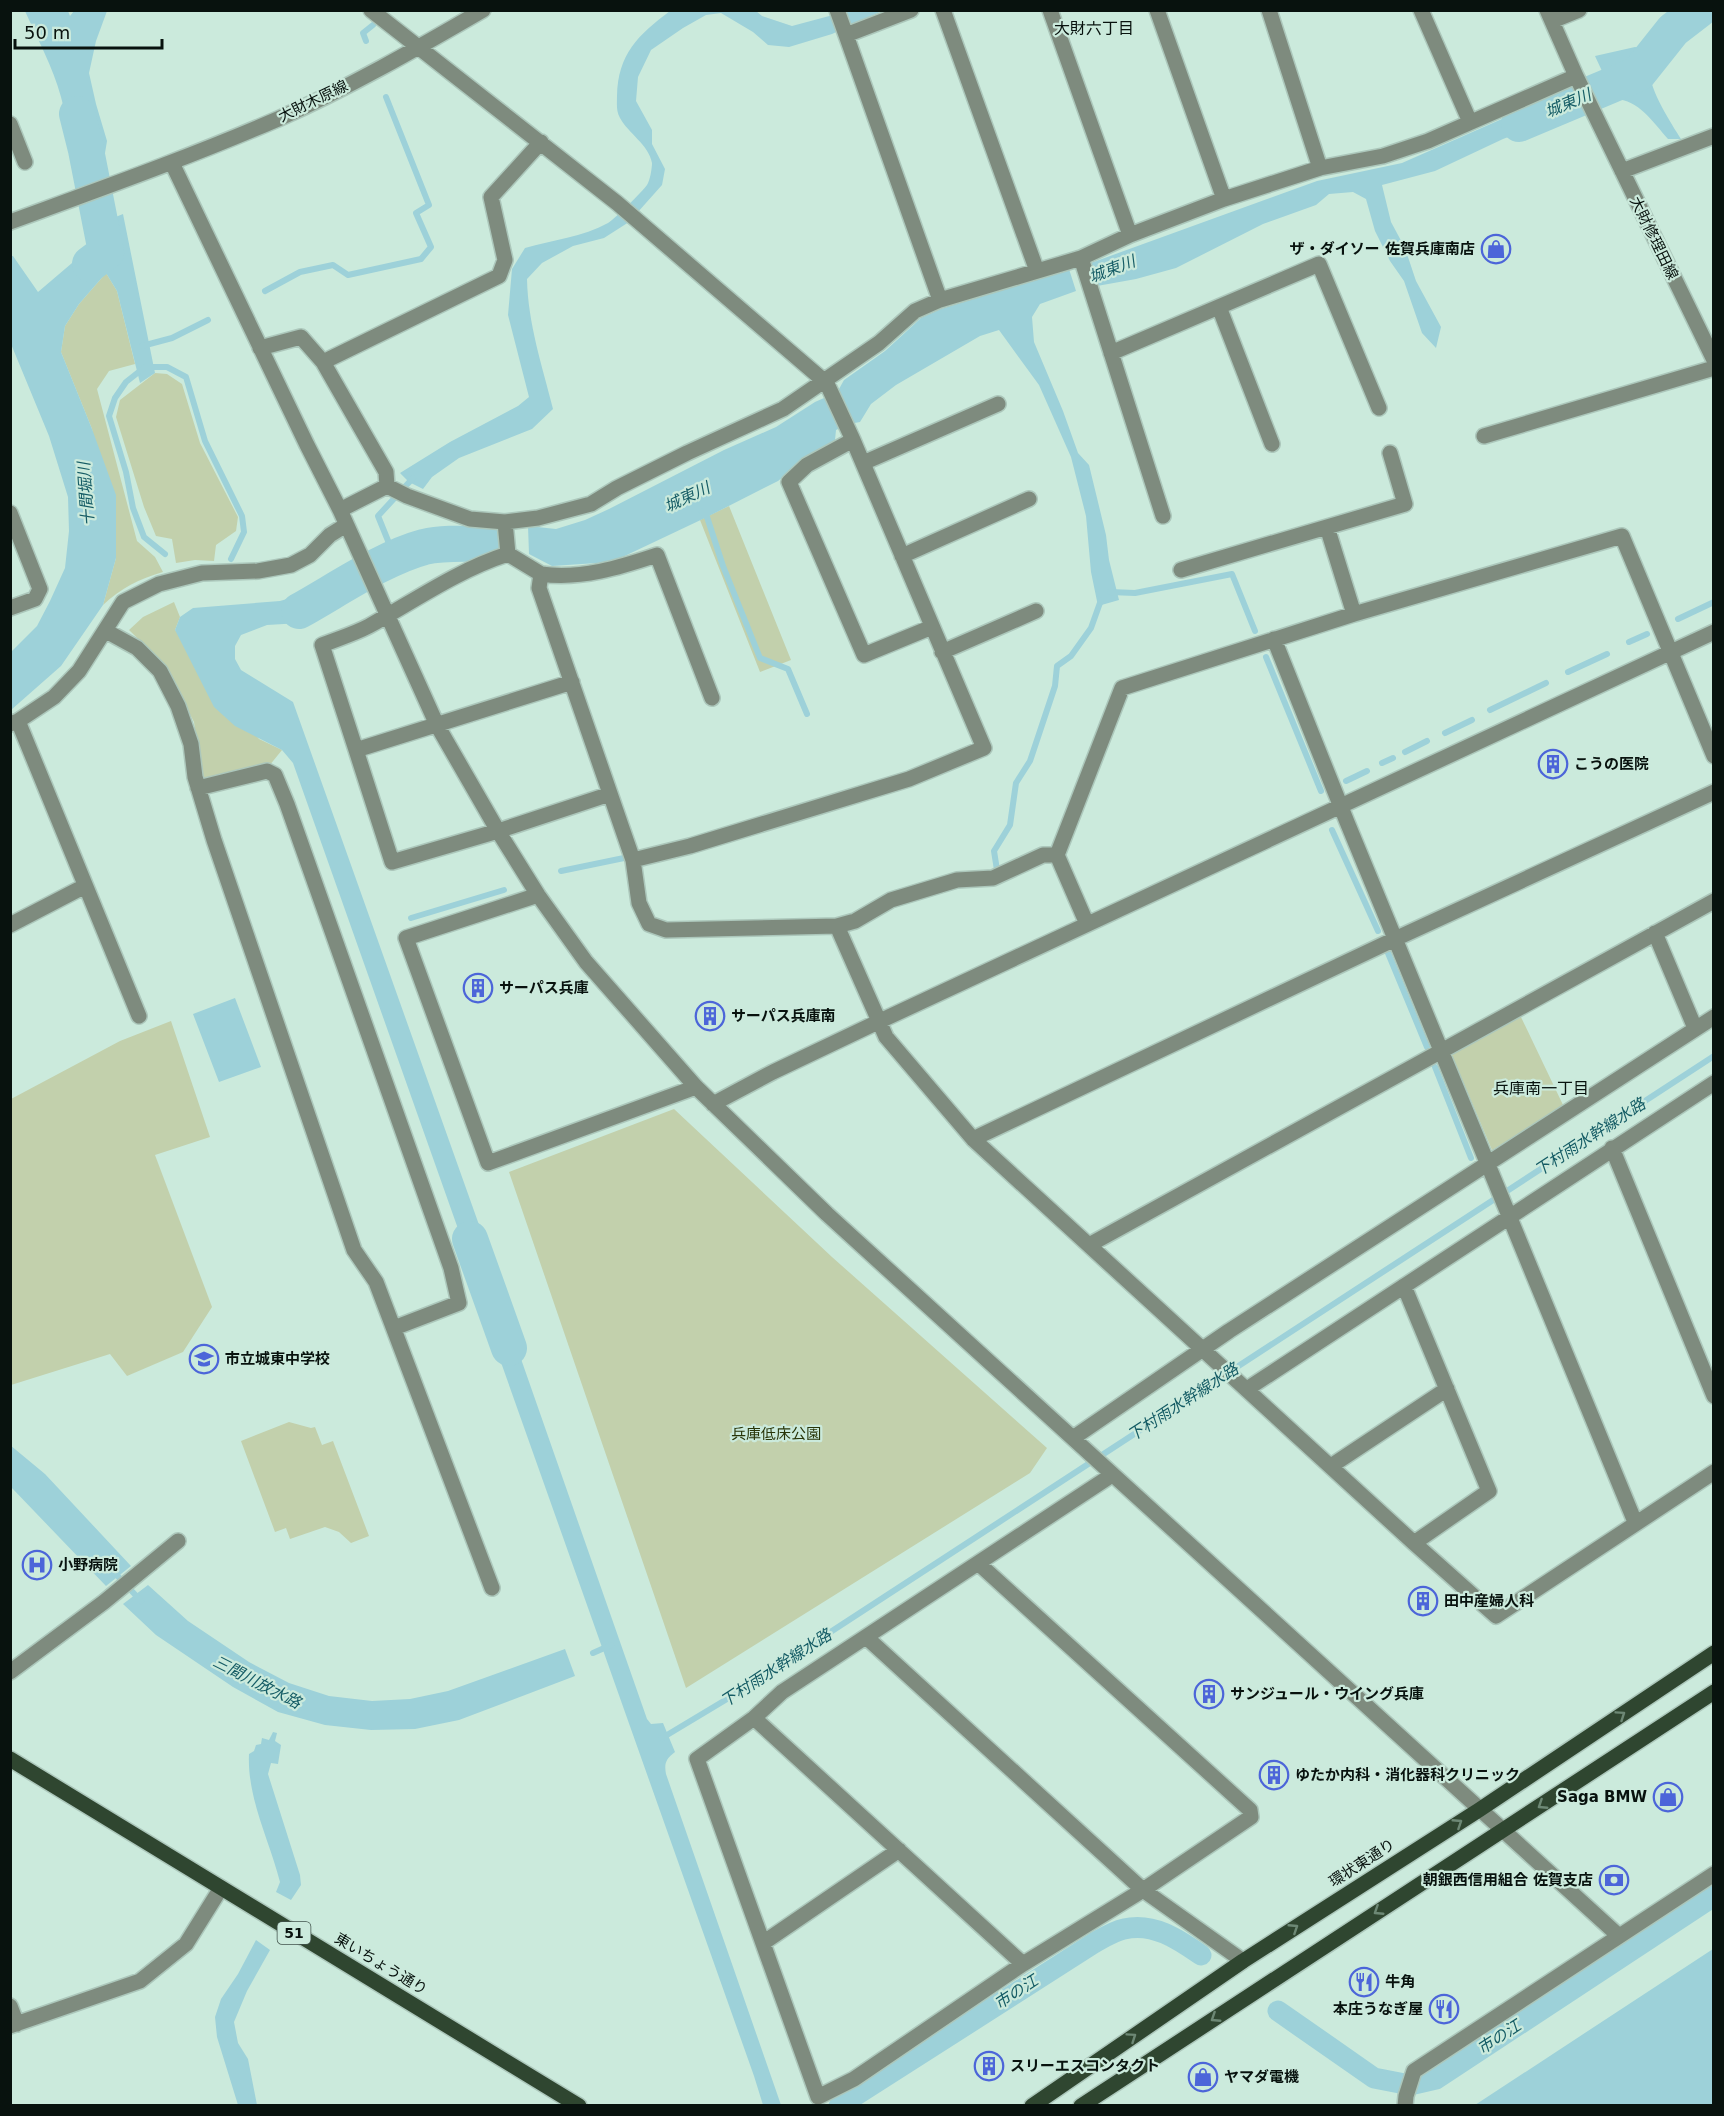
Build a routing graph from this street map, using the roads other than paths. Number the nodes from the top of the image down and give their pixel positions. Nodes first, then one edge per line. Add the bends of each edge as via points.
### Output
1 (371, 10) edge
2 (483, 10) edge
3 (837, 10) edge
4 (911, 10) edge
5 (943, 10) edge
6 (1050, 10) edge
7 (1157, 10) edge
8 (1269, 10) edge
9 (1421, 10) edge
10 (1578, 10) edge
11 (1549, 16) edge
12 (846, 35) junction
13 (419, 47) junction
14 (1576, 76) junction
15 (1470, 122) junction
16 (10, 124) edge
17 (1713, 136) edge
18 (541, 142) junction
19 (25, 162) dead end
20 (172, 163) junction
21 (1320, 168) junction
22 (1622, 171) junction
23 (1224, 199) junction
24 (13, 221) edge
25 (1130, 235) junction
26 (1081, 258) junction
27 (1036, 271) junction
28 (940, 300) junction
29 (1219, 307) junction
30 (260, 348) junction
31 (1111, 353) junction
32 (1713, 360) edge
33 (323, 362) junction
34 (1713, 368) edge
35 (826, 383) junction
36 (998, 404) dead end
37 (1379, 408) dead end
38 (851, 436) junction
39 (1484, 436) dead end
40 (1272, 444) dead end
41 (1390, 453) dead end
42 (863, 462) junction
43 (390, 487) junction
44 (1029, 499) dead end
45 (10, 513) edge
46 (1163, 516) dead end
47 (343, 518) junction
48 (505, 522) junction
49 (1327, 527) junction
50 (508, 554) junction
51 (902, 556) junction
52 (1181, 570) dead end
53 (541, 574) junction
54 (10, 608) edge
55 (383, 610) junction
56 (1036, 611) dead end
57 (1354, 614) junction
58 (932, 627) junction
59 (106, 631) junction
60 (1713, 632) edge
61 (1275, 639) junction
62 (942, 652) junction
63 (1671, 652) junction
64 (572, 682) junction
65 (712, 698) dead end
66 (14, 723) edge
67 (437, 724) junction
68 (356, 750) junction
69 (1713, 756) edge
70 (198, 788) junction
71 (1713, 792) edge
72 (610, 794) junction
73 (1340, 806) junction
74 (498, 831) junction
75 (1057, 855) junction
76 (633, 860) junction
77 (85, 886) junction
78 (538, 895) junction
79 (1713, 901) edge
80 (10, 924) edge
81 (1087, 924) junction
82 (837, 926) junction
83 (1655, 933) junction
84 (1395, 939) junction
85 (139, 1016) dead end
86 (1713, 1017) edge
87 (880, 1022) junction
88 (1695, 1028) junction
89 (1441, 1050) junction
90 (1713, 1083) edge
91 (696, 1087) junction
92 (713, 1104) junction
93 (973, 1139) junction
94 (1612, 1148) junction
95 (1490, 1170) junction
96 (1507, 1211) junction
97 (1089, 1245) junction
98 (1404, 1286) junction
99 (394, 1328) junction
100 (1210, 1355) junction
101 (1245, 1387) junction
102 (1447, 1389) junction
103 (1713, 1396) edge
104 (1078, 1443) junction
105 (1331, 1466) junction
106 (1109, 1472) junction
107 (1713, 1472) edge
108 (1635, 1522) junction
109 (178, 1541) dead end
110 (1414, 1543) junction
111 (978, 1563) junction
112 (492, 1588) dead end
113 (866, 1637) junction
114 (1713, 1653) edge
115 (10, 1672) edge
116 (1713, 1692) edge
117 (754, 1718) junction
118 (10, 1759) edge
119 (1479, 1810) junction
120 (1503, 1831) junction
121 (899, 1850) junction
122 (1713, 1874) edge
123 (220, 1888) junction
124 (1143, 1890) junction
125 (1618, 1936) junction
126 (763, 1943) junction
127 (1244, 1961) junction
128 (1023, 1964) junction
129 (10, 2006) edge
130 (14, 2025) edge
131 (1406, 2101) edge
132 (579, 2106) edge
133 (1032, 2106) edge
134 (1081, 2106) edge

1 - 13 street
2 - 13 street, 大財木原線
3 - 12 street
4 - 12 street
5 - 27 street
6 - 25 street
7 - 23 street
8 - 21 street
9 - 15 street
10 - 11 street
11 - 14 street
12 - 28 street
13 - 18 street
13 - 20 street, 大財木原線 via 280,118
14 - 15 street
14 - 22 street, 大財修理田線
15 - 21 street via 1383,156
16 - 19 street
17 - 22 street
18 - 33 street via 491,197 505,260 499,276
18 - 35 street via 638,220
20 - 24 street, 大財木原線
20 - 30 street
21 - 23 street
22 - 32 street, 大財修理田線
23 - 25 street
25 - 26 street
26 - 27 street
26 - 31 street
27 - 28 street
28 - 35 street via 915,311
29 - 31 street
29 - 37 street via 1319,264
29 - 40 street
30 - 33 street via 301,337
30 - 47 street
31 - 46 street
33 - 43 street via 386,472
34 - 39 street
35 - 38 street
35 - 48 street via 783,409 687,453 591,504
36 - 42 street
38 - 42 street
38 - 58 street via 789,482 864,655
41 - 49 street via 1405,504
42 - 51 street
43 - 47 street
43 - 48 street via 470,519
44 - 51 street
45 - 54 street via 40,589 35,599
47 - 55 street
47 - 59 street via 310,555 291,565 258,571 202,573 159,584 123,602
48 - 50 street
49 - 52 street
49 - 57 street
50 - 53 street
50 - 55 street
51 - 58 street
53 - 64 street via 539,588
53 - 65 street via 556,577 616,569 657,555
55 - 67 street
55 - 68 street via 367,627 322,645
56 - 62 street
57 - 61 street
57 - 63 street via 1622,536
58 - 62 street
59 - 66 street via 79,671 54,697
59 - 70 street via 137,648 160,671 191,744
60 - 63 street
61 - 73 street
61 - 75 street via 1122,688
62 - 76 street via 984,748 909,779
63 - 69 street
63 - 73 street
64 - 67 street
64 - 72 street
66 - 77 street
67 - 68 street
67 - 74 street
68 - 74 street via 392,862
70 - 99 street via 354,1250 376,1282
70 - 99 street via 267,771 275,775 287,804 451,1268 459,1303
71 - 84 street
72 - 74 street
72 - 76 street
73 - 81 street
73 - 84 street
74 - 78 street
75 - 81 street
75 - 82 street via 1043,855 993,878 957,880 891,900 855,921
76 - 82 street via 639,903 649,924 666,930
77 - 80 street
77 - 85 street
78 - 91 street via 586,962
78 - 91 street via 406,938 488,1163
79 - 83 street
81 - 87 street
82 - 87 street
83 - 88 street
83 - 89 street
84 - 89 street
84 - 93 street
86 - 88 street
87 - 92 street
87 - 93 street via 886,1037
88 - 95 street
89 - 95 street
89 - 97 street
90 - 94 street
91 - 92 street
92 - 104 street via 827,1214
93 - 97 street
94 - 96 street
94 - 103 street
95 - 96 street
95 - 100 street via 1229,1331
96 - 98 street
96 - 108 street
97 - 100 street
98 - 101 street
98 - 102 street
99 - 112 street
100 - 101 street
100 - 104 street
101 - 105 street
102 - 105 street
102 - 110 street via 1489,1491
104 - 106 street
105 - 110 street
106 - 111 street
106 - 119 street
107 - 108 street
108 - 110 street via 1496,1616
109 - 115 street
111 - 113 street
111 - 124 street via 1250,1810 1251,1817
113 - 117 street via 782,1692
113 - 124 street
119 -> 114 main road, 環状東通り
116 -> 120 main road
117 - 121 street
117 - 126 street via 697,1759
118 - 123 main road, 東いちょう通り / 51
119 - 120 street
127 -> 119 main road, 環状東通り
120 - 125 street
120 -> 134 main road
121 - 126 street
121 - 128 street
122 - 125 street
123 - 130 street via 186,1944 140,1981
123 - 132 main road, 東いちょう通り / 51
124 - 127 street
124 - 128 street
125 - 131 street via 1414,2071
126 - 128 street via 818,2097 854,2079
133 -> 127 main road, 環状東通り
129 - 130 street

